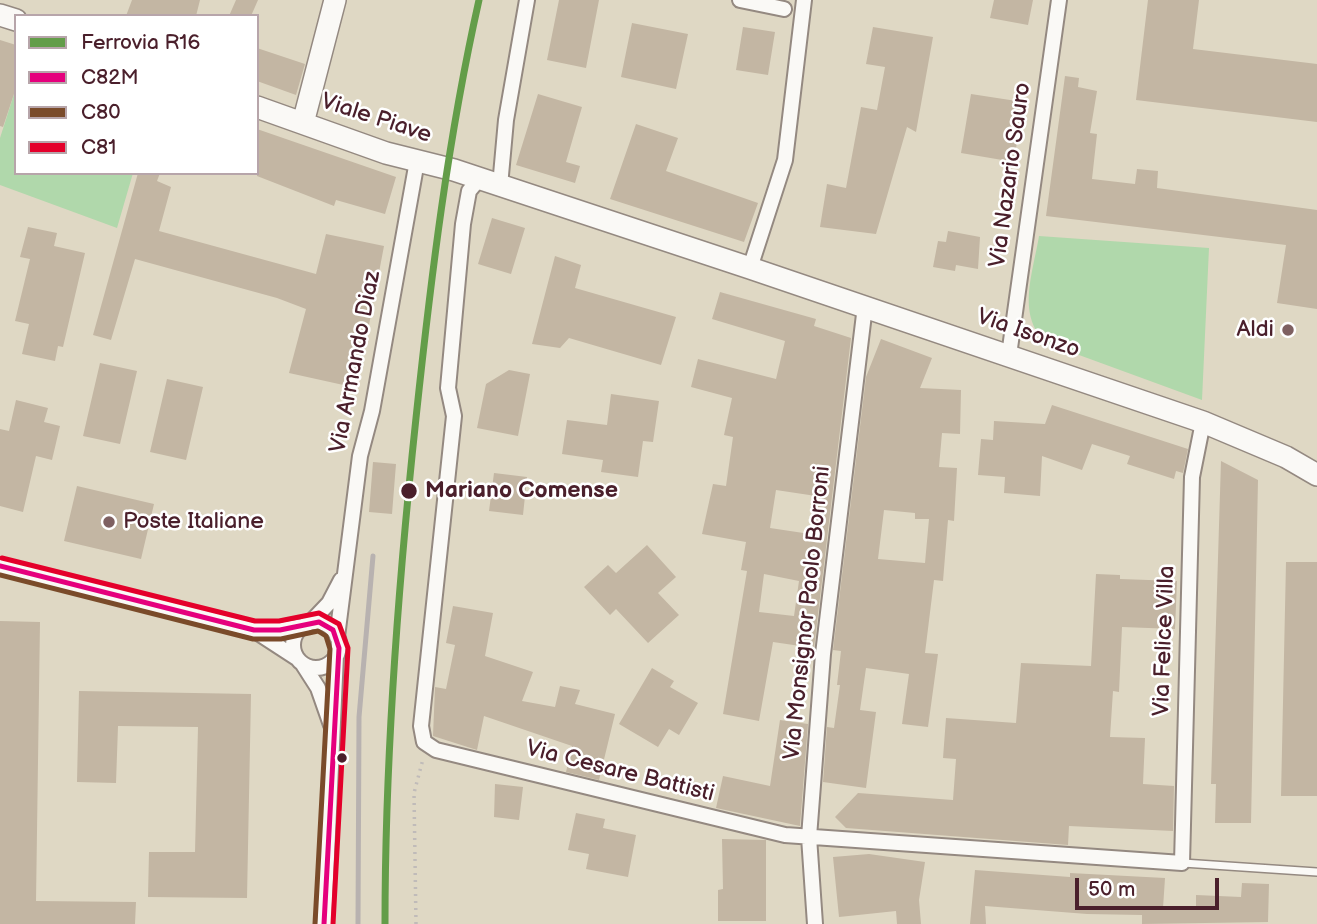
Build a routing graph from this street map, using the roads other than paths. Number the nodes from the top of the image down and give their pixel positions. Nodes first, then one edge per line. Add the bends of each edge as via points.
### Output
1 (335, 0) edge
2 (527, 0) edge
3 (740, 0) edge
4 (804, 0) edge
5 (1059, 0) edge
6 (784, 9) dead end
7 (259, 108) edge
8 (303, 124) junction
9 (417, 160) junction
10 (490, 182) junction
11 (750, 268) junction
12 (864, 306) junction
13 (1009, 355) junction
14 (1203, 422) junction
15 (1286, 457) junction
16 (1317, 463) edge
17 (1317, 475) edge
18 (0, 566) edge
19 (344, 573) junction
20 (307, 624) junction
21 (254, 630) junction
22 (337, 637) junction
23 (336, 655) junction
24 (300, 661) junction
25 (335, 737) junction
26 (809, 837) junction
27 (1182, 863) junction
28 (1317, 872) edge
29 (324, 924) edge
30 (816, 924) edge

1 - 8 street
2 - 10 street
3 - 6 street
4 - 11 street via 785,160
5 - 13 street, Via Nazario Sauro
7 - 8 street, Viale Piave
8 - 9 street, Viale Piave
9 - 10 street, Viale Piave
9 - 19 street, Via Armando Diaz via 372,411 361,447
10 - 11 street, Via Isonzo
10 - 26 street, Via Cesare Battisti via 469,191 463,224 449,388 454,416 421,726 426,743 443,752 778,834
11 - 12 street, Via Isonzo
12 - 13 street, Via Isonzo
12 - 26 street, Via Monsignor Paolo Borroni via 823,654
13 - 14 street, Via Isonzo
14 - 15 street, Via Isonzo
14 - 27 street, Via Felice Villa via 1192,477
15 - 16 street, Via Isonzo
15 - 17 street, Via Isonzo
18 - 21 street
19 - 20 street, Via Armando Diaz via 329,603
19 - 22 street, Via Armando Diaz
20 - 21 street via 280,631
20 - 22 street via 326,625
20 - 24 street via 293,639
21 - 24 street
22 - 23 street
23 - 24 street via 322,667
23 - 25 street
24 - 25 street via 318,688
25 - 29 street
26 - 27 street, Via Cesare Battisti
26 - 30 street, Via Monsignor Paolo Borroni
27 - 28 lane

